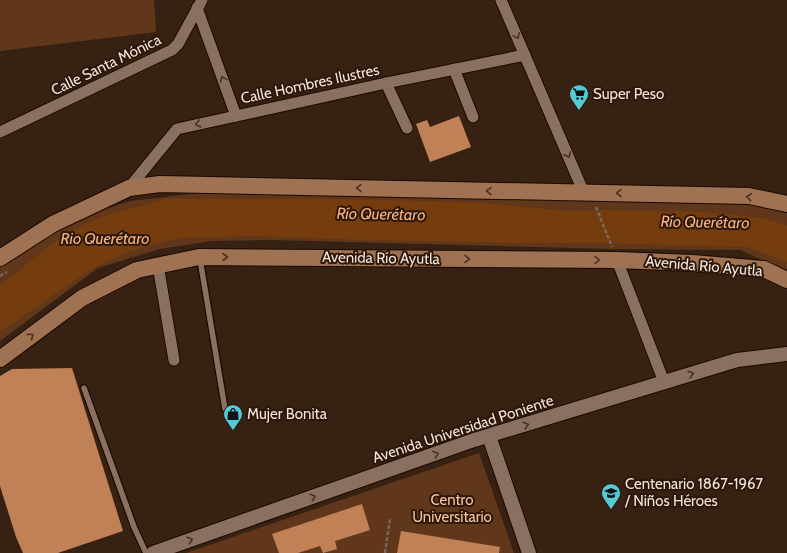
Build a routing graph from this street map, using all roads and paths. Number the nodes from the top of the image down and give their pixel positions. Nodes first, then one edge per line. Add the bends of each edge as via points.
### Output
1 (501, 0) edge
2 (200, 4) edge
3 (525, 55) junction
4 (454, 69) junction
5 (386, 83) junction
6 (236, 116) junction
7 (473, 117) dead end
8 (407, 128) dead end
9 (0, 132) edge
10 (129, 188) junction
11 (584, 193) junction
12 (787, 204) edge
13 (597, 210) dead end
14 (53, 224) junction
15 (615, 254) junction
16 (199, 257) junction
17 (0, 258) edge
18 (158, 265) junction
19 (6, 268) edge
20 (0, 276) edge
21 (787, 280) edge
22 (787, 354) edge
23 (0, 359) edge
24 (174, 360) dead end
25 (664, 382) junction
26 (84, 388) dead end
27 (225, 409) dead end
28 (489, 436) junction
29 (390, 519) dead end
30 (146, 553) edge
31 (153, 553) edge
32 (385, 553) edge
33 (529, 553) edge

1 -> 3 street
6 -> 2 street
2 - 9 street, Calle Santa Mónica via 178,44 172,50
3 - 4 street, Calle Hombres Ilustres
3 -> 11 street
4 - 5 street, Calle Hombres Ilustres
4 - 7 street
5 - 6 street, Calle Hombres Ilustres
5 - 8 street
6 -> 10 street, Calle Hombres Ilustres via 177,129
11 -> 10 main road via 160,184
10 - 14 main road
12 -> 11 main road via 749,196
13 - 15 path
14 - 17 main road
14 - 19 main road
16 -> 15 main road, Avenida Río Ayutla
15 - 21 main road, Avenida Río Ayutla via 764,269
15 - 25 street
16 - 18 main road, Avenida Río Ayutla
16 - 27 lane
23 -> 18 main road, Avenida Río Ayutla via 82,298 137,270
18 - 24 street
19 - 20 path
25 -> 22 street, Avenida Universidad Poniente via 737,360
28 -> 25 street, Avenida Universidad Poniente
26 - 30 lane via 134,527
31 -> 28 street, Avenida Universidad Poniente
28 - 33 street
29 - 32 path

